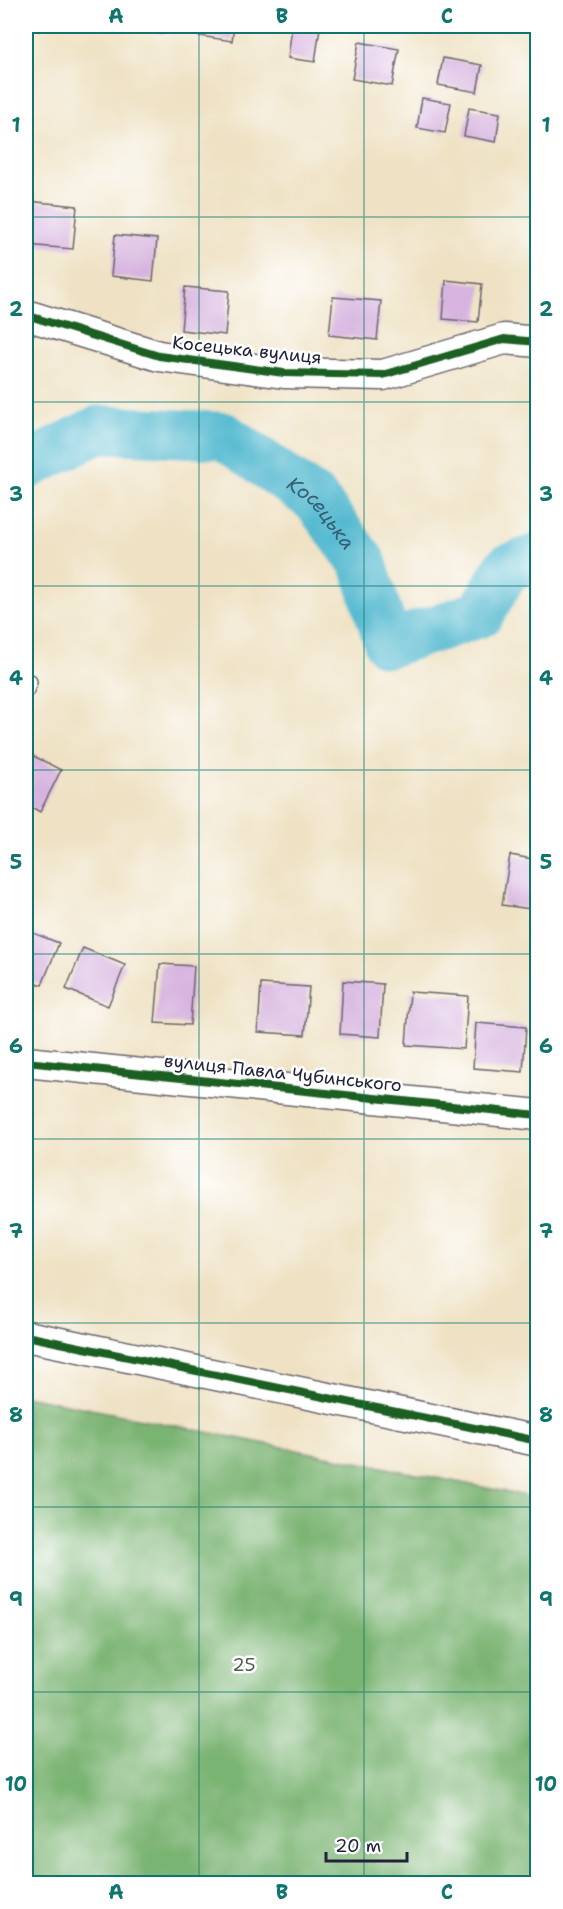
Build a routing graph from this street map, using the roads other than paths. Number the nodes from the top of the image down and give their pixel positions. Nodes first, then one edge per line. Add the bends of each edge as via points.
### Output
1 (26, 315) edge
2 (537, 342) edge
3 (26, 1062) edge
4 (537, 1115) edge
5 (26, 1336) edge
6 (537, 1441) edge

1 - 2 street, Косецька вулиця via 159,356 284,373 383,375 504,339
3 - 4 street, вулиця Павла Чубинського
5 - 6 street

